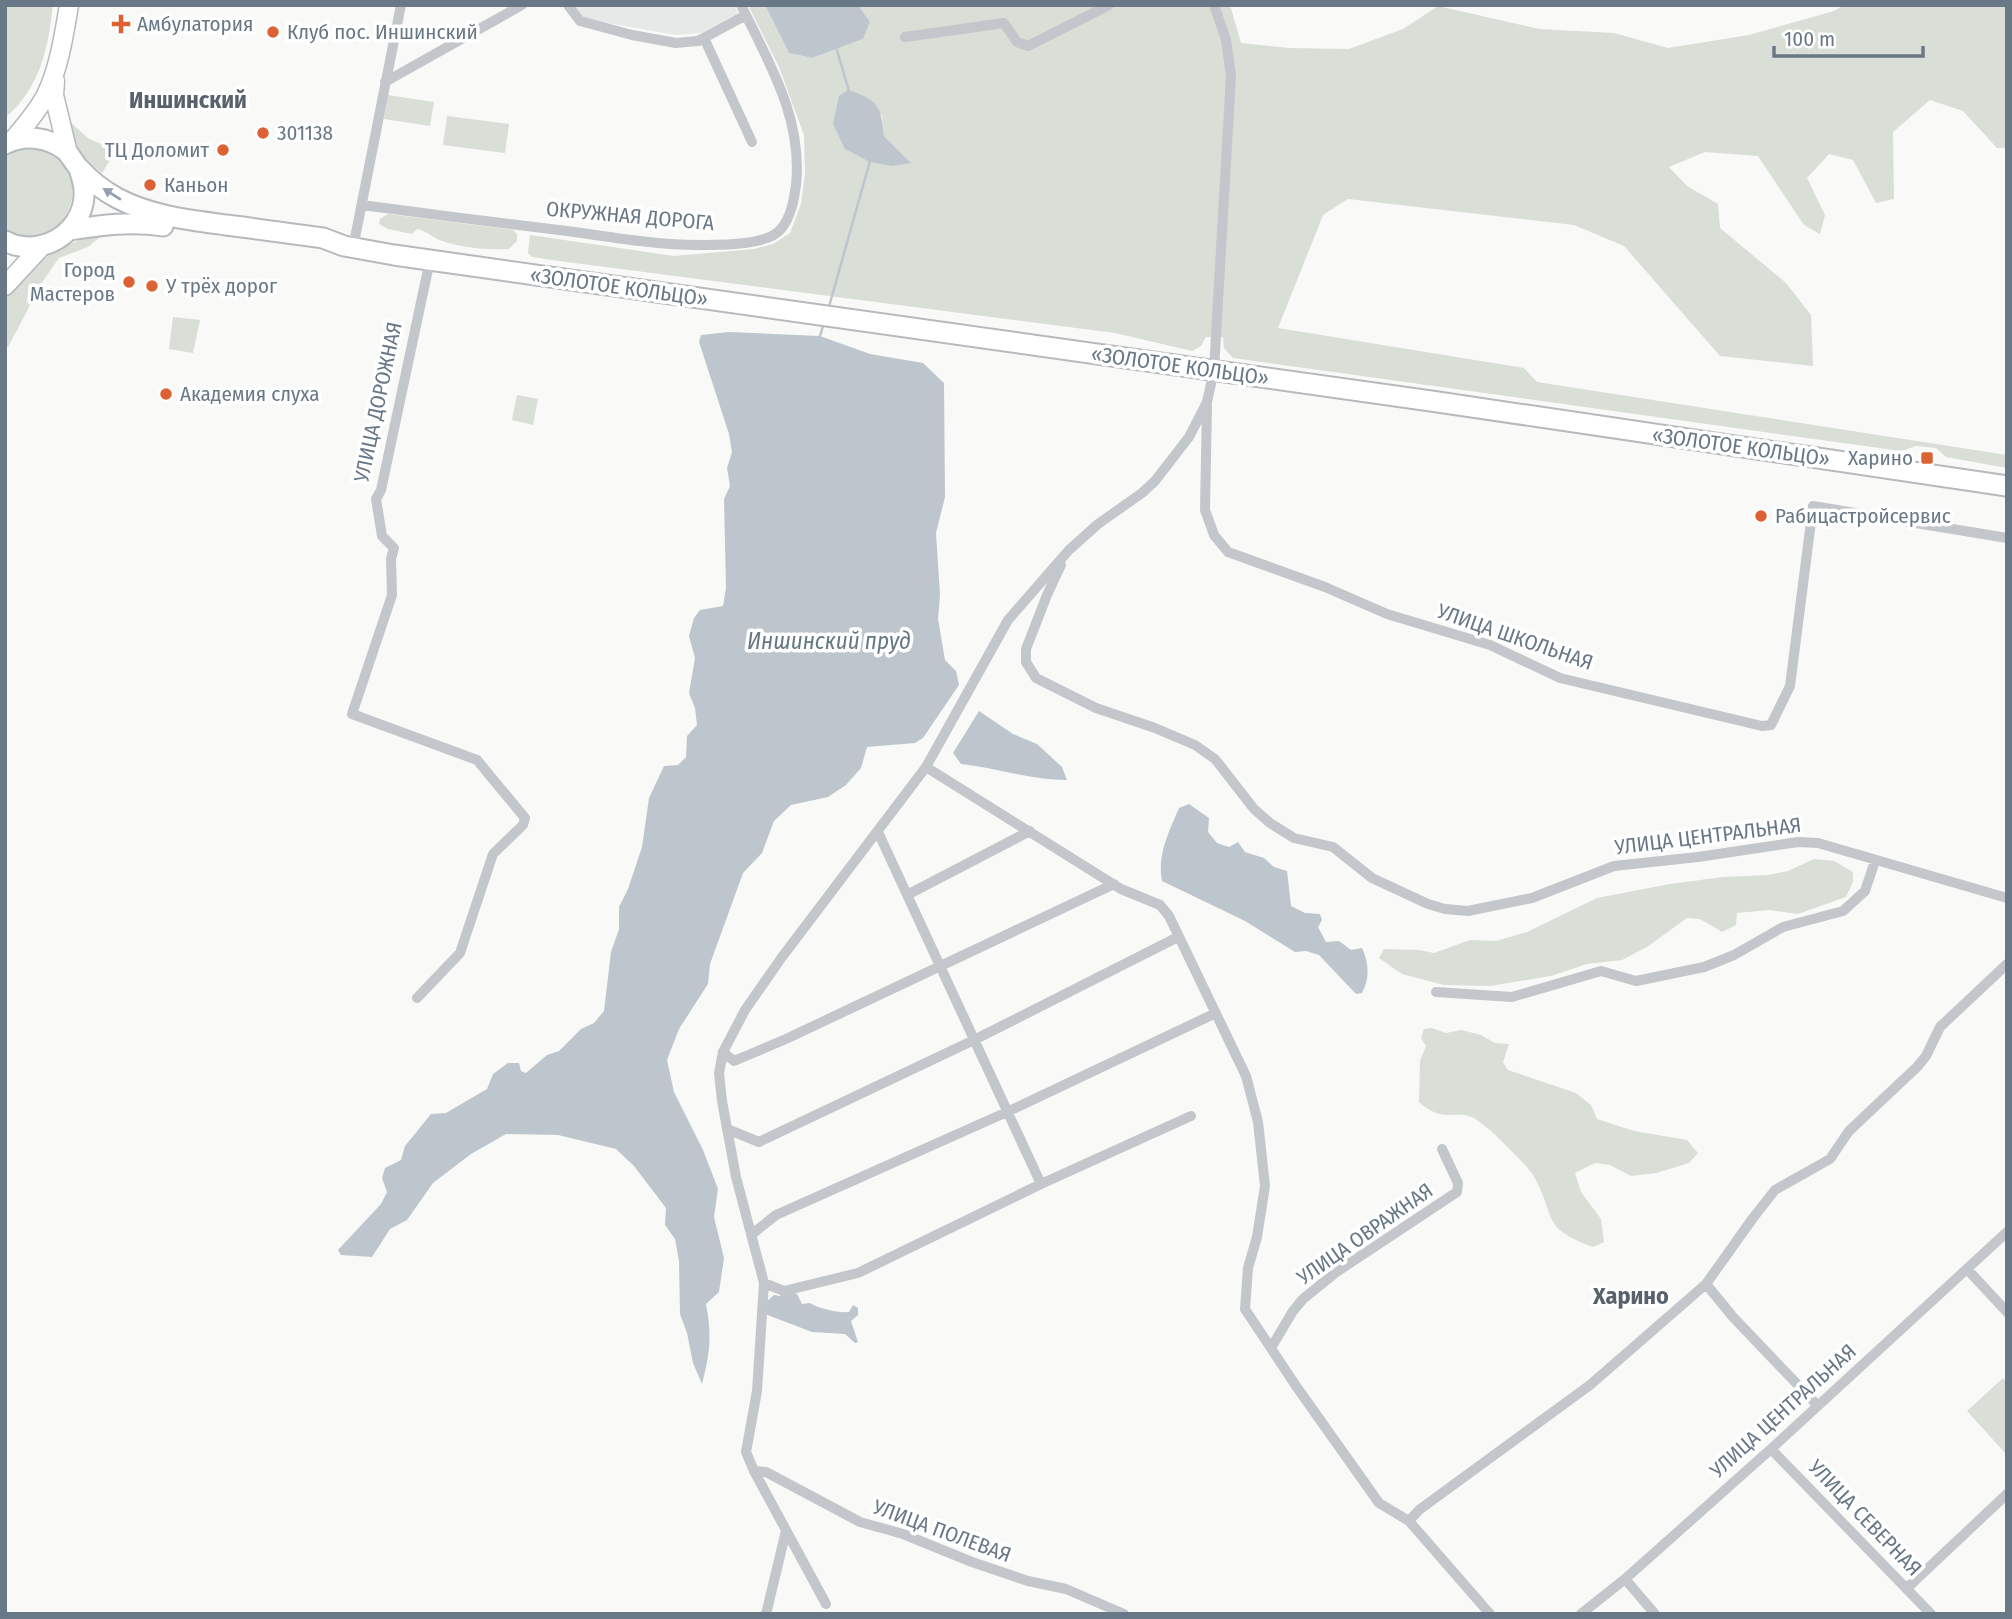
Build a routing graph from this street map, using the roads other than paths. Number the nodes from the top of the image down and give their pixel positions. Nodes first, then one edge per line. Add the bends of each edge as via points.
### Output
1 (69, 5) edge
2 (401, 5) edge
3 (522, 5) edge
4 (568, 5) edge
5 (1109, 5) edge
6 (1213, 5) edge
7 (744, 10) edge
8 (905, 37) dead end
9 (704, 38) junction
10 (56, 66) junction
11 (385, 82) junction
12 (9, 142) edge
13 (752, 142) dead end
14 (77, 169) junction
15 (362, 205) junction
16 (69, 230) junction
17 (5, 241) edge
18 (42, 246) junction
19 (349, 247) junction
20 (430, 260) junction
21 (5, 286) edge
22 (1214, 370) junction
23 (1207, 402) junction
24 (2007, 486) edge
25 (2007, 538) edge
26 (1069, 550) junction
27 (926, 767) junction
28 (1030, 831) junction
29 (878, 832) junction
30 (1875, 861) junction
31 (1114, 884) junction
32 (907, 895) junction
33 (2007, 898) edge
34 (1178, 937) junction
35 (2007, 964) edge
36 (940, 966) junction
37 (1436, 992) dead end
38 (417, 998) dead end
39 (1216, 1013) junction
40 (974, 1040) junction
41 (723, 1052) junction
42 (1007, 1112) junction
43 (1191, 1115) dead end
44 (727, 1129) junction
45 (1442, 1149) dead end
46 (1041, 1184) junction
47 (2007, 1232) edge
48 (751, 1235) junction
49 (1967, 1269) junction
50 (764, 1283) junction
51 (1706, 1284) junction
52 (2007, 1312) edge
53 (1271, 1348) junction
54 (1818, 1406) junction
55 (1771, 1449) junction
56 (754, 1471) junction
57 (2007, 1494) edge
58 (1409, 1521) junction
59 (786, 1531) junction
60 (1625, 1579) junction
61 (1908, 1590) junction
62 (826, 1604) dead end
63 (766, 1614) edge
64 (1124, 1614) edge
65 (1490, 1614) edge
66 (1581, 1614) edge
67 (1656, 1614) edge
68 (1931, 1614) edge

1 - 10 main road
2 - 11 street
3 - 11 street
4 - 9 street via 580,21 632,35 676,43
5 - 8 street via 1028,46 1017,42 1003,23
6 - 22 street via 1226,40 1231,76
7 - 9 street
7 - 15 street, ОКРУЖНАЯ ДОРОГА via 787,104 797,147 792,207 781,229 768,238 673,244
9 - 13 street
10 - 12 main road via 46,95
10 - 14 main road via 54,95
11 - 15 street
12 - 14 highway, «ЗОЛОТОЕ КОЛЬЦО» via 43,139 56,144
14 - 16 highway via 82,209
19 -> 14 highway, «ЗОЛОТОЕ КОЛЬЦО» via 323,238 145,210 116,197
15 - 19 street
16 - 18 highway, «ЗОЛОТОЕ КОЛЬЦО»
16 - 19 highway, «ЗОЛОТОЕ КОЛЬЦО» via 138,222 322,249
17 - 18 highway
18 - 21 main road
19 - 20 highway, «ЗОЛОТОЕ КОЛЬЦО»
20 - 22 highway, «ЗОЛОТОЕ КОЛЬЦО»
20 - 38 street, УЛИЦА ДОРОЖНАЯ via 376,499 382,537 394,548 393,595 352,714 477,760 525,818 493,854 460,953
22 - 23 street
22 - 24 highway, «ЗОЛОТОЕ КОЛЬЦО»
23 - 25 street, УЛИЦА ШКОЛЬНАЯ via 1205,510 1214,535 1227,552 1387,614 1490,645 1560,678 1762,726 1771,725 1790,688 1813,506
23 - 26 street via 1189,437 1155,481
26 - 27 street via 1008,620
26 - 30 street, УЛИЦА ЦЕНТРАЛЬНАЯ via 1028,642 1026,662 1036,678 1096,708 1203,750 1270,823 1294,838 1333,847 1372,877 1428,904 1468,911 1532,898 1614,866 1798,842
27 - 28 street
27 - 29 street
28 - 31 street
28 - 32 street
29 - 32 street
29 - 41 street via 782,957
30 - 33 street, УЛИЦА ЦЕНТРАЛЬНАЯ
30 - 37 street via 1865,891 1843,911 1783,927 1703,967 1636,981 1601,971 1512,997
31 - 34 street via 1160,905
31 - 36 street
32 - 36 street
34 - 39 street
34 - 40 street
35 - 51 street via 1940,1027 1917,1068 1849,1131 1830,1159 1776,1190
36 - 40 street
36 - 41 street via 734,1061
39 - 42 street
39 - 53 street via 1247,1076 1258,1122 1265,1186 1244,1305
40 - 42 street
40 - 44 street via 759,1142
41 - 44 street via 719,1073
42 - 46 street
42 - 48 street via 776,1215
43 - 46 street
44 - 48 street
45 - 53 street, УЛИЦА ОВРАЖНАЯ via 1458,1183 1457,1192 1303,1299
46 - 50 street via 858,1273 784,1292
47 - 49 street, УЛИЦА ЦЕНТРАЛЬНАЯ
48 - 50 street
49 - 52 street
49 - 54 street, УЛИЦА ЦЕНТРАЛЬНАЯ
50 - 56 street via 757,1391 746,1452
51 - 54 street
51 - 58 street via 1590,1385
53 - 58 street via 1379,1503
54 - 55 street, УЛИЦА ЦЕНТРАЛЬНАЯ
55 - 60 street, УЛИЦА ЦЕНТРАЛЬНАЯ
55 - 61 street, УЛИЦА СЕВЕРНАЯ
56 - 59 street
56 - 64 street, УЛИЦА ПОЛЕВАЯ via 766,1472 860,1522 903,1534 972,1563 1066,1589
57 - 61 street
58 - 65 street
59 - 62 street
59 - 63 street
60 - 66 street, УЛИЦА ЦЕНТРАЛЬНАЯ
60 - 67 street
61 - 68 street, УЛИЦА СЕВЕРНАЯ

